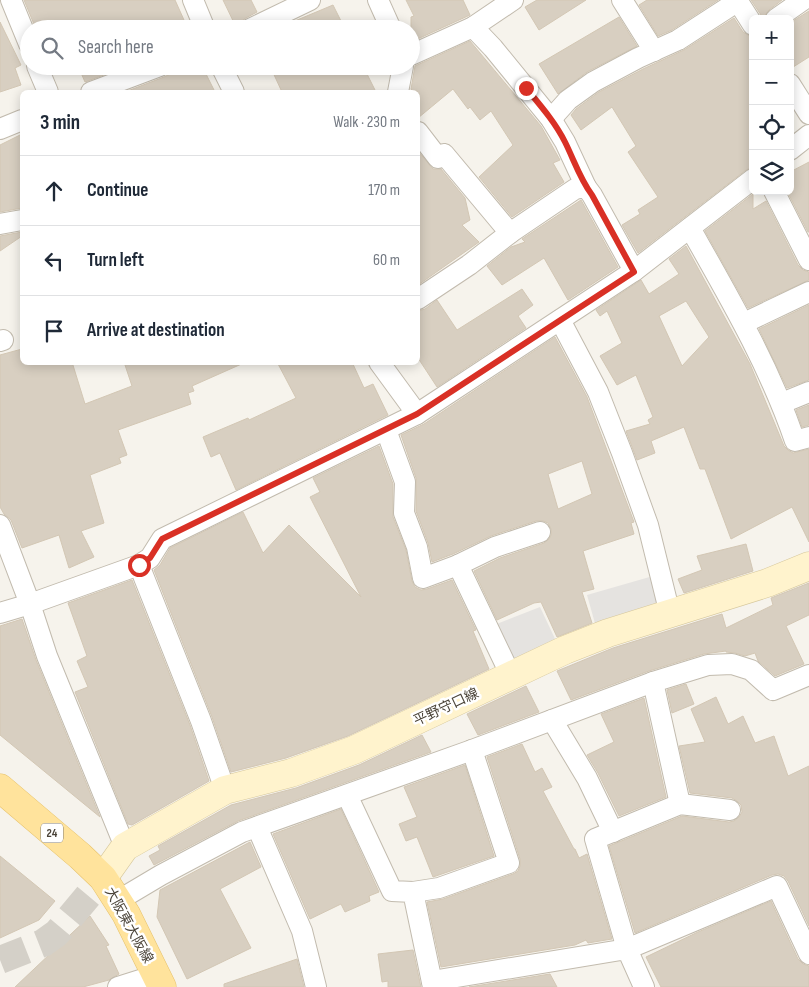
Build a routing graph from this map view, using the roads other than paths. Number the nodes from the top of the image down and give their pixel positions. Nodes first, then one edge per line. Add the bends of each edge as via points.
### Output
1 (11, 0) edge
2 (193, 0) edge
3 (310, 0) edge
4 (378, 0) edge
5 (513, 0) edge
6 (622, 0) edge
7 (803, 0) edge
8 (737, 1) edge
9 (782, 15) edge
10 (749, 19) edge
11 (201, 20) edge
12 (269, 20) edge
13 (387, 20) edge
14 (20, 22) edge
15 (473, 26) junction
16 (420, 51) edge
17 (654, 51) junction
18 (41, 75) edge
19 (136, 75) edge
20 (226, 75) edge
21 (402, 75) edge
22 (47, 90) edge
23 (96, 90) edge
24 (233, 90) edge
25 (398, 90) edge
26 (794, 90) edge
27 (809, 114) edge
28 (551, 119) junction
29 (20, 121) edge
30 (0, 129) edge
31 (420, 135) edge
32 (809, 135) edge
33 (794, 147) edge
34 (749, 182) edge
35 (586, 187) junction
36 (776, 195) edge
37 (20, 220) edge
38 (0, 224) edge
39 (690, 228) junction
40 (510, 233) junction
41 (809, 260) edge
42 (634, 272) junction
43 (809, 292) edge
44 (420, 298) edge
45 (560, 320) junction
46 (744, 323) junction
47 (381, 365) edge
48 (809, 392) edge
49 (782, 403) junction
50 (417, 414) junction
51 (386, 430) junction
52 (809, 437) edge
53 (0, 525) edge
54 (540, 532) dead end
55 (139, 565) junction
56 (458, 565) junction
57 (809, 566) edge
58 (30, 604) junction
59 (0, 613) edge
60 (670, 614) junction
61 (809, 674) edge
62 (511, 676) junction
63 (652, 682) junction
64 (552, 720) junction
65 (472, 750) junction
66 (0, 788) edge
67 (226, 790) junction
68 (347, 795) junction
69 (680, 804) junction
70 (730, 810) dead end
71 (257, 827) junction
72 (613, 832) junction
73 (125, 847) junction
74 (103, 878) junction
75 (413, 892) junction
76 (119, 900) junction
77 (627, 950) junction
78 (809, 954) edge
79 (159, 981) edge
80 (432, 984) edge
81 (118, 987) edge
82 (316, 987) edge
83 (644, 987) edge

1 - 14 street
2 - 11 street
3 - 12 street
4 - 13 street
5 - 15 street
6 - 17 street
7 - 9 street
8 - 10 street
8 - 17 street via 678,40
15 - 16 street
15 - 28 street
17 - 28 street via 593,82 568,100
18 - 22 street
19 - 23 street
20 - 24 street
21 - 25 street
26 - 27 street
28 - 35 street
29 - 30 street
31 - 40 street via 438,158 444,154
32 - 33 street
34 - 39 street
35 - 40 street via 575,189
35 - 42 street
36 - 41 street
37 - 38 street
39 - 42 street
39 - 46 street
40 - 44 street
42 - 45 street
43 - 46 street
45 - 50 street
45 - 60 street via 598,392 622,453 648,525
46 - 49 street
47 - 50 street
48 - 49 street
49 - 52 street via 795,441
50 - 51 street
51 - 55 street via 162,539 150,558
51 - 56 street via 405,482 404,513 417,547 423,578
53 - 58 street
54 - 56 street via 495,547
55 - 58 street
55 - 67 street
56 - 62 street
57 - 60 main road, 平野守口線
58 - 59 street
58 - 73 street via 47,656
60 - 62 main road, 平野守口線 via 608,632
61 - 63 street via 773,690 751,670 732,664 708,665
62 - 67 main road, 平野守口線 via 354,750 291,773
63 - 64 street
63 - 69 street
64 - 65 street
64 - 72 street via 587,778
65 - 68 street
65 - 75 street via 509,863 439,888
66 - 74 main road, 大阪東大阪線 / 24
67 - 73 main road, 平野守口線
68 - 71 street
68 - 75 street via 392,891
69 - 70 street
69 - 72 street
71 - 76 street via 242,832
71 - 82 street via 302,932
72 - 77 street via 595,839
73 - 74 main road, 平野守口線
74 - 76 main road, 大阪東大阪線 / 24
75 - 80 street
76 - 79 main road, 大阪東大阪線 / 24
77 - 78 street via 777,886
77 - 80 street
77 - 83 street
79 - 81 street

